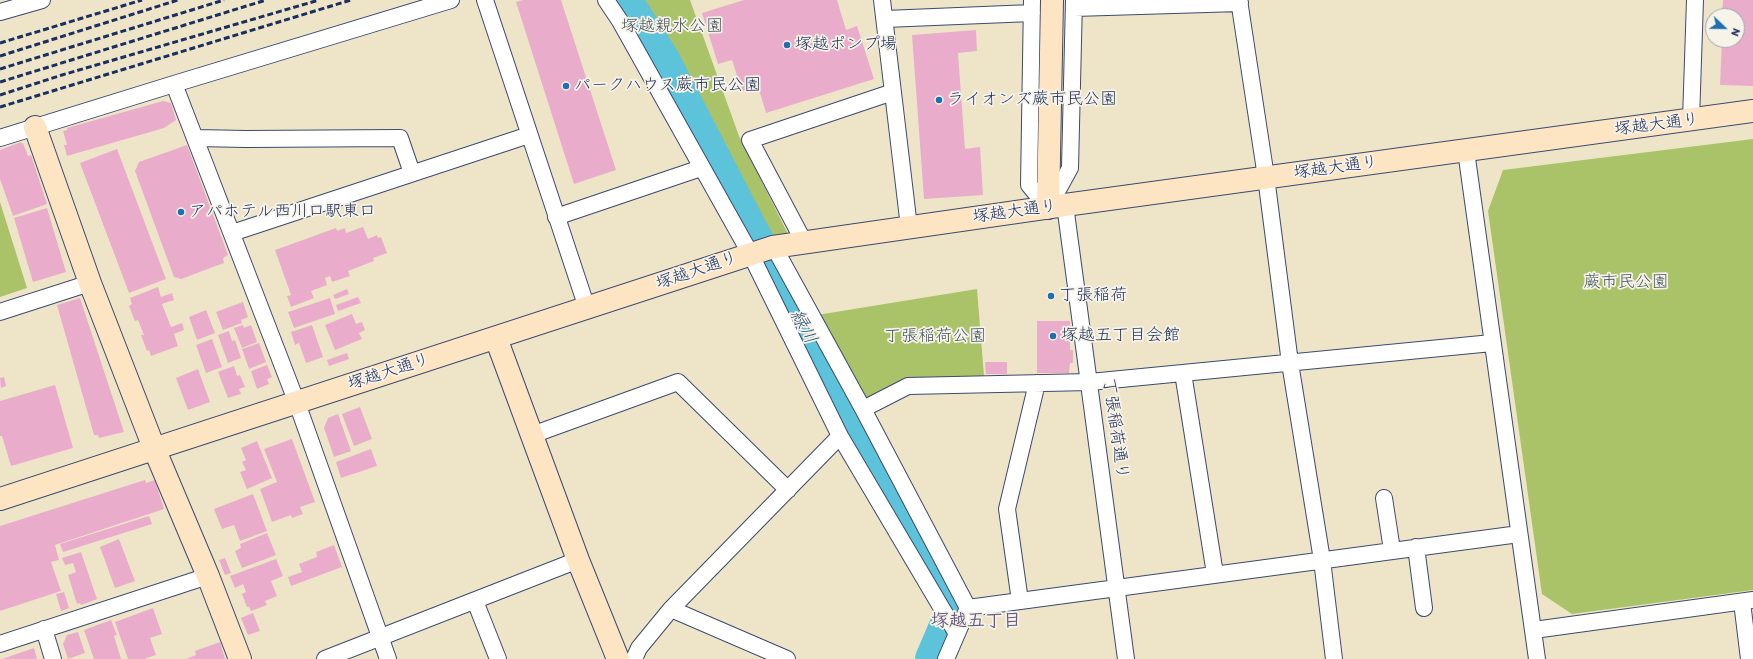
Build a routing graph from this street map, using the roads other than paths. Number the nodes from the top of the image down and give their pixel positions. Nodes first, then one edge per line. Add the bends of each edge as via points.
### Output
1 (42, 0) edge
2 (451, 0) edge
3 (485, 0) edge
4 (606, 0) edge
5 (882, 0) edge
6 (1052, 0) edge
7 (1696, 0) edge
8 (1240, 2) edge
9 (1074, 4) edge
10 (1032, 6) edge
11 (0, 12) edge
12 (885, 19) junction
13 (174, 84) junction
14 (893, 92) junction
15 (1753, 111) edge
16 (1691, 120) junction
17 (35, 127) junction
18 (529, 135) junction
19 (0, 138) edge
20 (196, 138) junction
21 (1466, 151) junction
22 (701, 168) junction
23 (412, 173) junction
24 (1266, 177) junction
25 (1056, 206) junction
26 (556, 217) junction
27 (909, 227) junction
28 (232, 233) junction
29 (804, 242) junction
30 (774, 247) junction
31 (751, 253) junction
32 (90, 283) junction
33 (587, 308) junction
34 (0, 312) edge
35 (496, 338) junction
36 (1492, 342) junction
37 (1290, 362) junction
38 (1183, 373) junction
39 (1090, 382) junction
40 (1037, 383) junction
41 (297, 403) junction
42 (863, 409) junction
43 (532, 435) junction
44 (840, 436) junction
45 (154, 448) junction
46 (788, 490) junction
47 (1384, 498) dead end
48 (0, 499) edge
49 (1519, 534) junction
50 (1416, 547) junction
51 (1392, 550) junction
52 (578, 560) junction
53 (1322, 560) junction
54 (1215, 574) junction
55 (208, 576) junction
56 (1117, 588) junction
57 (1020, 601) junction
58 (1748, 601) edge
59 (475, 602) junction
60 (968, 608) junction
61 (1424, 608) dead end
62 (671, 609) junction
63 (44, 629) junction
64 (1534, 630) junction
65 (956, 634) junction
66 (380, 638) junction
67 (0, 644) edge
68 (54, 659) edge
69 (240, 659) edge
70 (325, 659) edge
71 (388, 659) edge
72 (498, 659) edge
73 (618, 659) edge
74 (634, 659) edge
75 (787, 659) edge
76 (946, 659) edge
77 (1126, 659) edge
78 (1334, 659) edge
79 (1537, 659) edge
80 (1749, 659) edge

1 - 11 street
2 - 13 street
3 - 18 street
4 - 22 street
5 - 12 street
6 - 25 street via 1048,176
7 - 16 street
8 - 9 street
8 - 24 street
9 - 25 street via 1070,168
10 - 12 street
10 - 25 street via 1029,186
12 - 14 street
13 - 17 street
13 - 20 street
14 - 27 street
14 - 29 street via 750,140
15 - 16 street, 塚越大通り
16 - 21 street, 塚越大通り
17 - 19 street
17 - 32 street
18 - 23 street
18 - 26 street
20 - 23 street via 400,138
20 - 28 street
21 - 24 street, 塚越大通り
21 - 36 street
22 - 26 street
22 - 31 street
23 - 28 street
24 - 25 street, 塚越大通り
24 - 37 street
25 - 27 street, 塚越大通り
25 - 39 street, 丁張稲荷通り
26 - 33 street
27 - 29 street, 塚越大通り
28 - 41 street
29 - 30 street, 塚越大通り
30 - 31 street, 塚越大通り
30 - 42 street
31 - 33 street, 塚越大通り
31 - 44 street
32 - 34 street
32 - 45 street
33 - 35 street, 塚越大通り
35 - 41 street, 塚越大通り
35 - 43 street
36 - 37 street
36 - 49 street
37 - 38 street
37 - 53 street
38 - 39 street
38 - 54 street
39 - 40 street
39 - 56 street, 丁張稲荷通り
40 - 42 street via 908,386
40 - 57 street via 1007,509
41 - 45 street, 塚越大通り
41 - 66 street
42 - 60 street
43 - 46 street via 678,382
43 - 52 street
44 - 46 street
44 - 65 street
45 - 48 street, 塚越大通り
45 - 55 street
46 - 62 street
47 - 51 street
49 - 50 street
49 - 64 street
50 - 51 street
50 - 61 street
51 - 53 street
52 - 59 street
52 - 73 street
53 - 54 street
53 - 78 street
54 - 56 street
55 - 63 street
55 - 69 street
56 - 57 street
56 - 77 street, 丁張稲荷通り
57 - 60 street
58 - 64 street
58 - 80 street
59 - 66 street
59 - 72 street
60 - 65 street
62 - 74 street via 639,648
62 - 75 street
63 - 67 street
63 - 68 street
64 - 79 street
65 - 76 street
66 - 70 street
66 - 71 street

